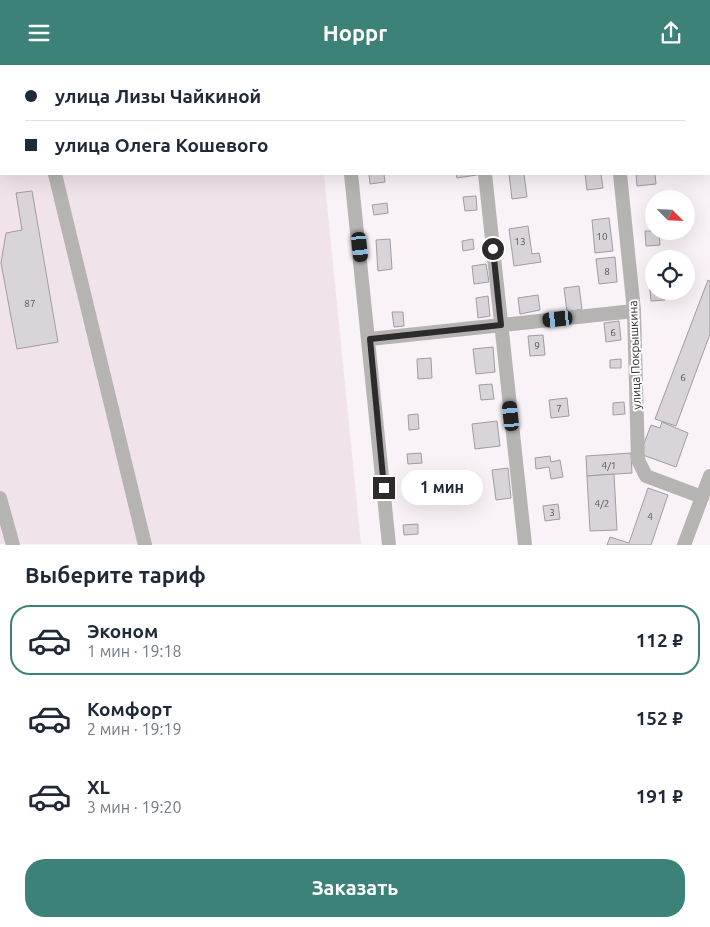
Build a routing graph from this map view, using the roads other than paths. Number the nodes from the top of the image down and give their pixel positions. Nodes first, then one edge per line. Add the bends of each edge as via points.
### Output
1 (56, 175) edge
2 (351, 175) edge
3 (485, 175) edge
4 (620, 175) edge
5 (634, 311) junction
6 (501, 325) junction
7 (370, 339) junction
8 (710, 476) edge
9 (0, 497) edge
10 (702, 497) junction
11 (12, 545) edge
12 (145, 545) edge
13 (389, 545) edge
14 (524, 545) edge
15 (684, 545) edge

1 - 12 street
2 - 7 street
3 - 6 street
4 - 5 street, улица Покрышкина
5 - 6 street
5 - 10 street, улица Покрышкина via 640,467 646,476
6 - 7 street
6 - 14 street
7 - 13 street
8 - 10 street
9 - 11 street
10 - 15 street

